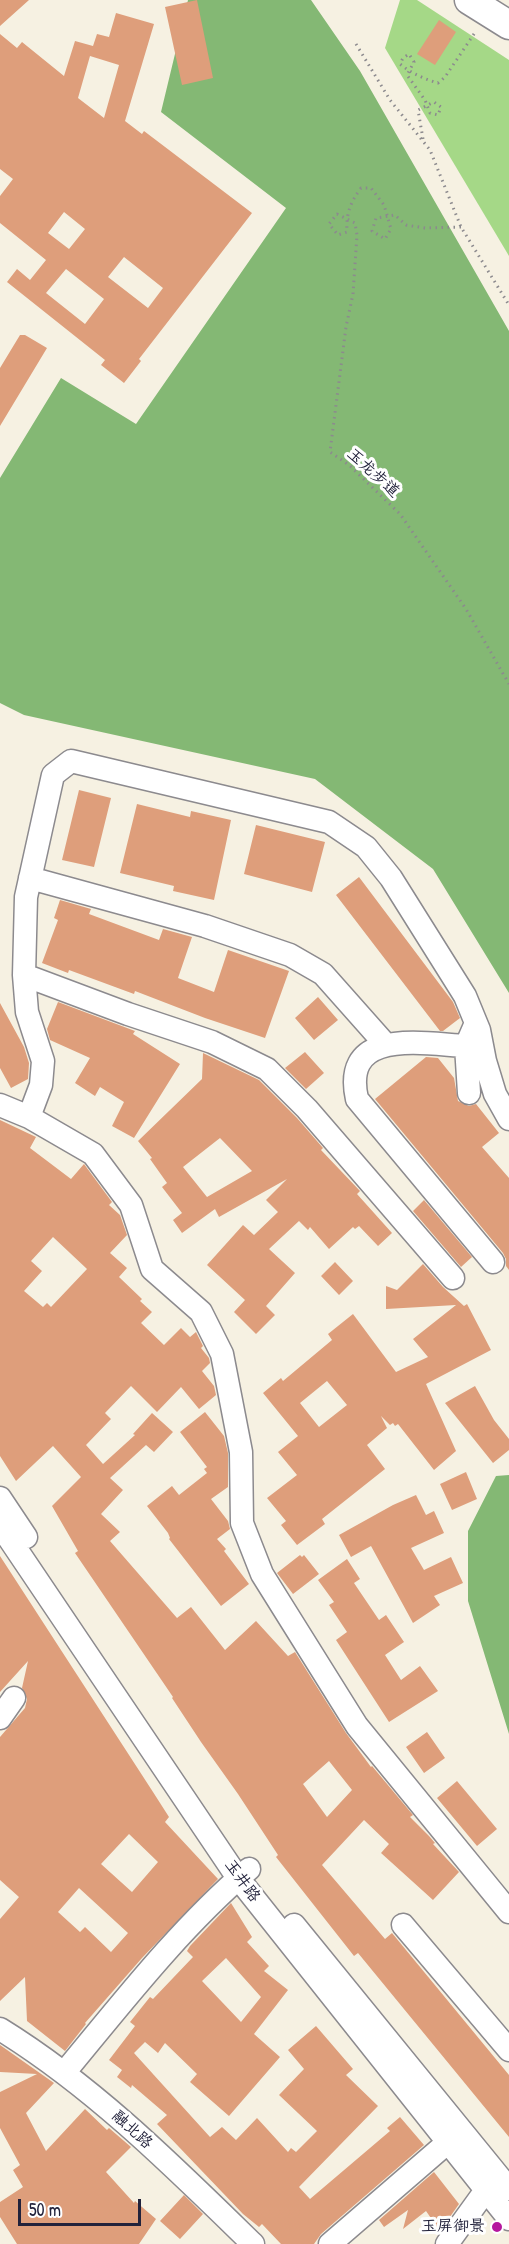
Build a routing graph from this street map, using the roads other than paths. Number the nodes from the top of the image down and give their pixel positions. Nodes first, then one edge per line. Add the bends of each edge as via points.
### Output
1 (30, 878) junction
2 (24, 975) junction
3 (476, 1023) junction
4 (386, 1045) junction
5 (466, 1046) junction
6 (469, 1093) dead end
7 (0, 1105) edge
8 (29, 1117) junction
9 (509, 1119) edge
10 (493, 1262) dead end
11 (453, 1278) dead end
12 (0, 1498) edge
13 (0, 1524) edge
14 (14, 1698) dead end
15 (0, 1718) edge
16 (243, 1874) junction
17 (509, 1912) edge
18 (403, 1925) dead end
19 (0, 2029) edge
20 (509, 2050) edge
21 (64, 2073) junction
22 (447, 2143) junction
23 (509, 2189) edge
24 (486, 2190) junction
25 (509, 2219) edge
26 (253, 2244) edge
27 (330, 2244) edge
28 (447, 2244) edge

1 - 2 street
1 - 3 street via 53,775 71,761 329,822 366,847 391,878 465,996
1 - 4 street via 205,926 290,955 323,974
2 - 8 street via 27,1012 43,1060 41,1085
2 - 11 street via 212,1042 267,1069 307,1109
3 - 5 street
3 - 9 street via 495,1094
4 - 5 street
4 - 10 street via 368,1053 358,1066 354,1082 357,1099
5 - 6 street
7 - 8 street
8 - 17 street via 93,1154 131,1205 152,1269 201,1312 222,1354 241,1452 242,1523 262,1574 357,1726
12 - 16 street, 玉井路
13 - 16 street, 玉井路
14 - 15 street
16 - 21 street via 153,1967
16 - 22 street, 玉井路
16 - 23 street, 玉井路
18 - 20 street
19 - 21 street, 融北路
21 - 26 street, 融北路 via 178,2171
22 - 24 street, 玉井路
22 - 27 street
24 - 25 street, 玉井路
24 - 28 street

